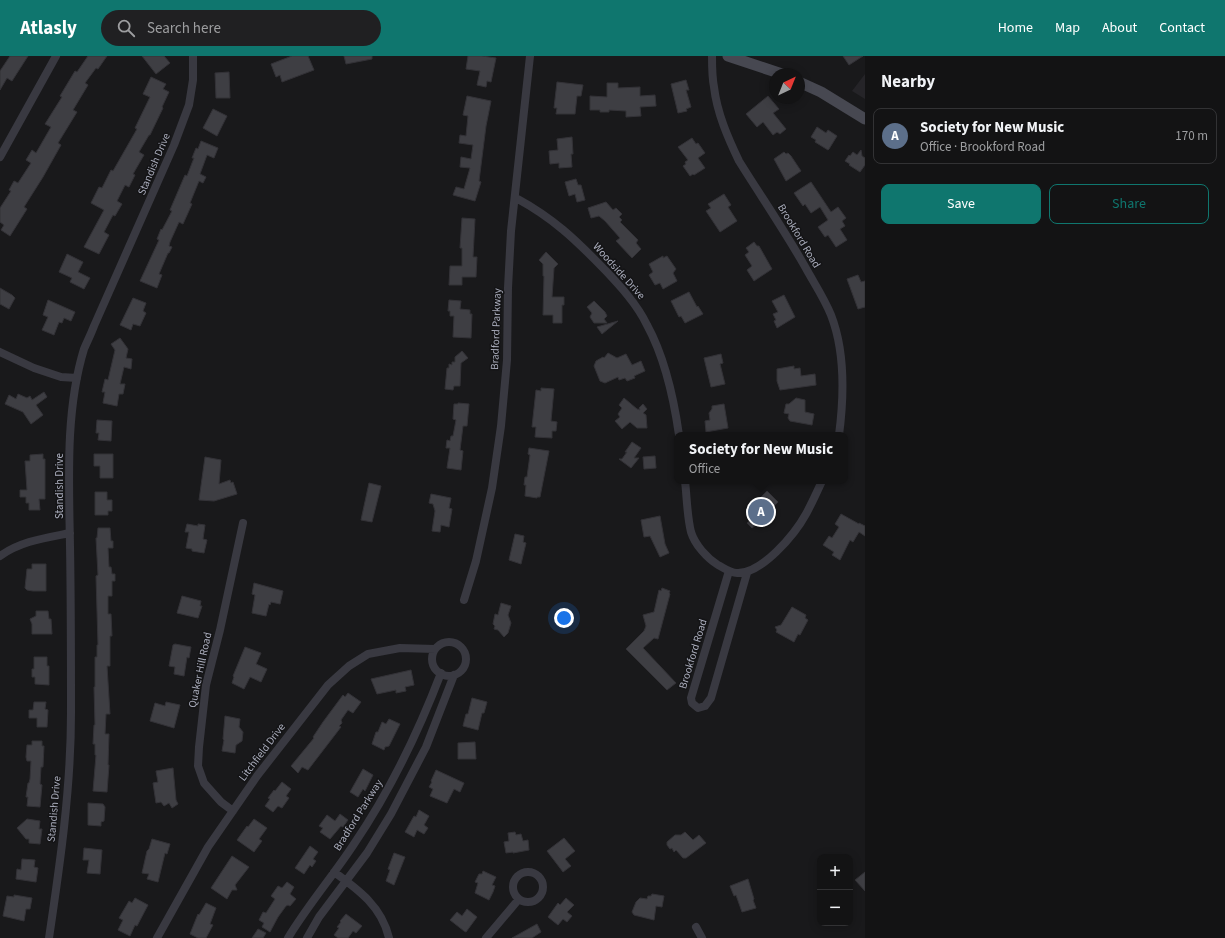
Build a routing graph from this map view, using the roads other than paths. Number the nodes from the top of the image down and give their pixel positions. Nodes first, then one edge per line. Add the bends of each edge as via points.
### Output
1 (56, 56) edge
2 (193, 56) edge
3 (530, 56) edge
4 (712, 56) edge
5 (728, 56) edge
6 (769, 70) edge
7 (805, 85) edge
8 (865, 119) edge
9 (0, 157) edge
10 (516, 198) junction
11 (0, 352) edge
12 (77, 378) junction
13 (679, 432) edge
14 (839, 432) edge
15 (685, 484) edge
16 (821, 484) edge
17 (242, 523) dead end
18 (70, 532) junction
19 (0, 556) edge
20 (729, 571) junction
21 (747, 573) junction
22 (464, 600) dead end
23 (435, 649) junction
24 (441, 673) junction
25 (454, 675) junction
26 (233, 811) junction
27 (334, 872) junction
28 (346, 881) junction
29 (519, 899) dead end
30 (696, 927) dead end
31 (49, 938) edge
32 (157, 938) edge
33 (288, 938) edge
34 (307, 938) edge
35 (389, 938) edge
36 (486, 938) edge
37 (702, 938) edge

1 - 9 street
2 - 12 street, Standish Drive via 189,105 174,145 84,349
3 - 10 street, Bradford Parkway
4 - 14 street, Brookford Road via 714,87 732,146 796,250 831,316 842,369
5 - 6 street
7 - 8 street
10 - 13 street, Woodside Drive via 552,220 578,242 638,309 657,345 664,366
10 - 22 street, Bradford Parkway via 510,246 507,360 501,426 492,488 476,561
11 - 12 street via 34,368 61,377
12 - 18 street, Standish Drive via 70,430
15 - 20 street via 692,533 699,547 716,564
16 - 21 street via 795,530 761,565
17 - 26 street, Quaker Hill Road via 206,685 198,766 211,792
18 - 19 street via 32,540
18 - 31 street, Standish Drive via 71,716 68,776 61,858
20 - 21 street via 736,574
20 - 21 street, Brookford Road via 692,698 692,703 698,708 705,706 711,698
23 - 24 street via 434,665
23 - 25 street via 446,642 456,643 463,649 466,657 465,666
23 - 26 street, Litchfield Drive via 400,648 382,651 368,654 349,666 328,685
24 - 25 street
24 - 27 street, Bradford Parkway via 429,704 383,799
25 - 28 street via 423,754 391,814
26 - 32 street, Litchfield Drive via 208,847
27 - 28 street
27 - 33 street, Bradford Parkway
28 - 34 street
28 - 35 street via 367,898 380,913
29 - 36 street
30 - 37 street

